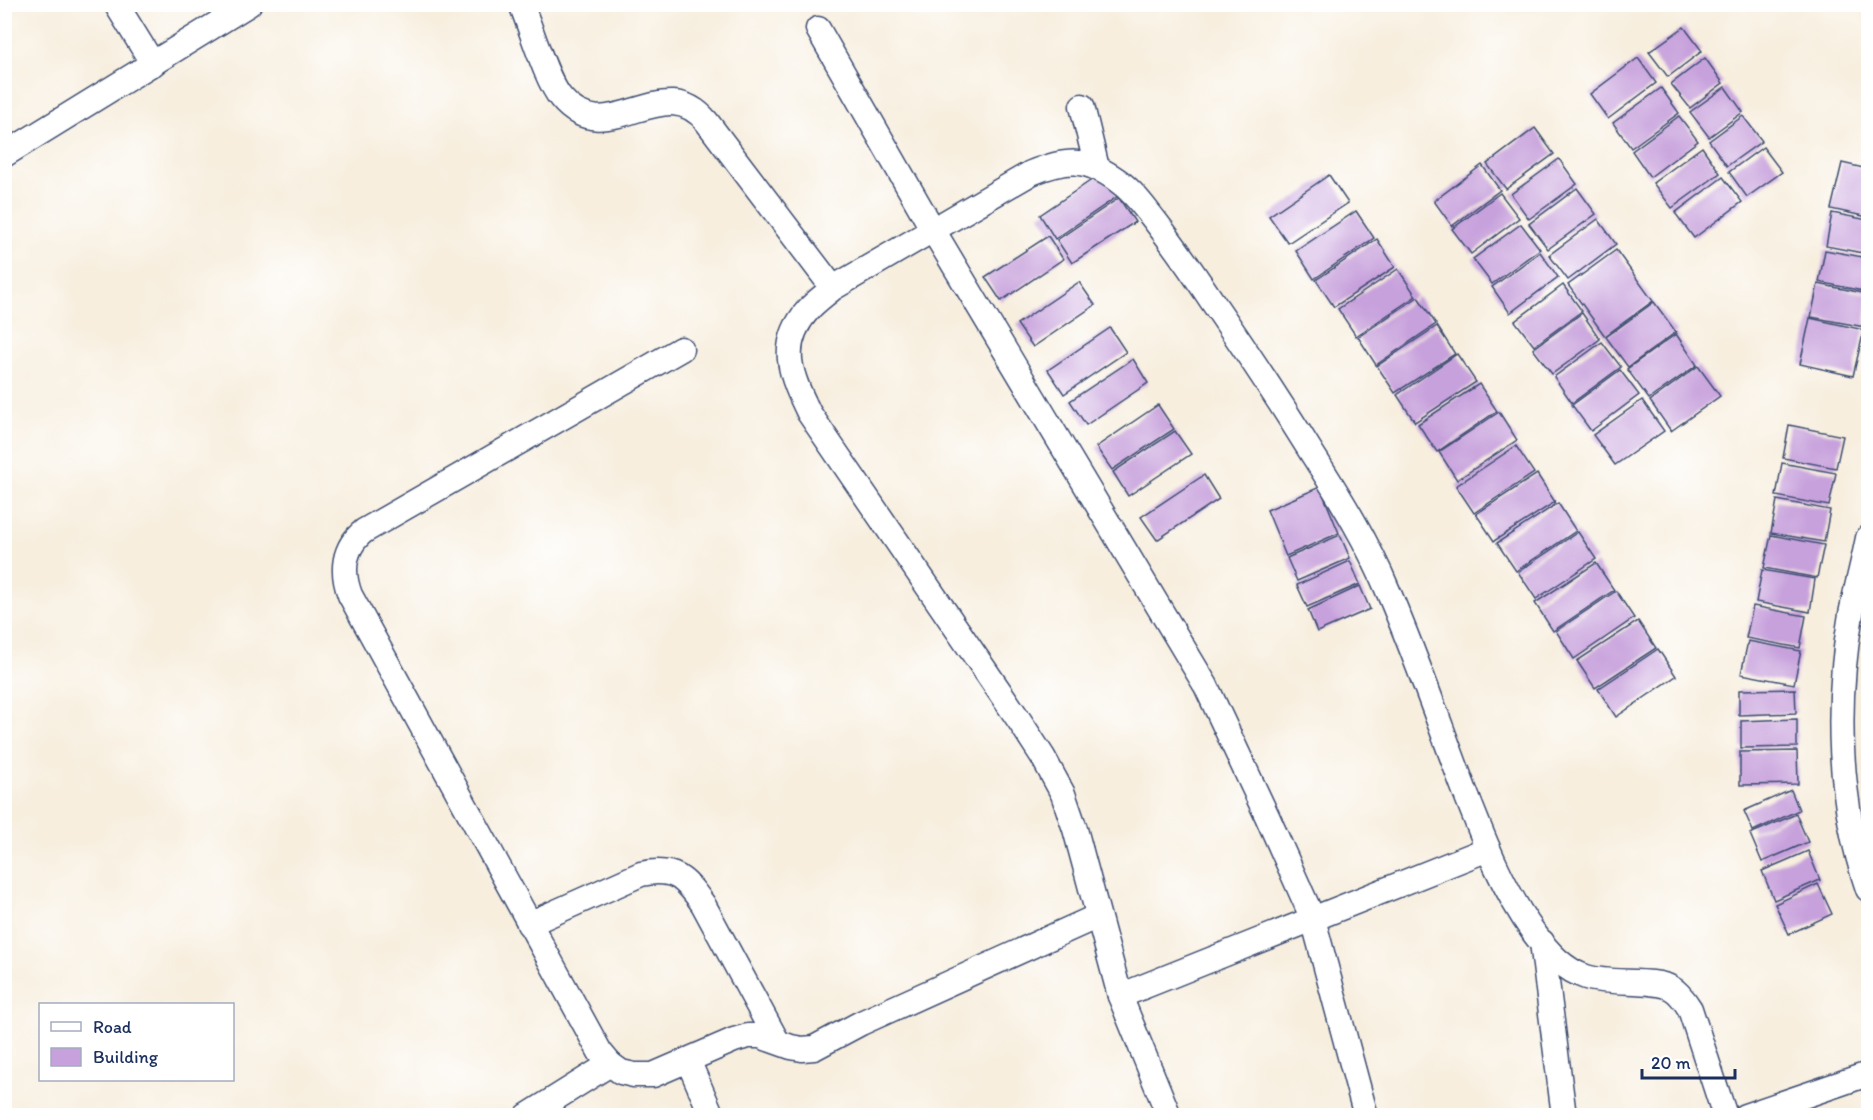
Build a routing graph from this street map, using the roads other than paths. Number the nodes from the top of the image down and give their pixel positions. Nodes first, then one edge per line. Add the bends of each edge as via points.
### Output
1 (116, 4) edge
2 (249, 4) edge
3 (521, 4) edge
4 (818, 29) dead end
5 (153, 63) junction
6 (1082, 106) dead end
7 (4, 155) edge
8 (1097, 168) junction
9 (933, 230) junction
10 (833, 288) junction
11 (681, 350) dead end
12 (1869, 538) edge
13 (1488, 849) junction
14 (1869, 889) edge
15 (1098, 916) junction
16 (1313, 919) junction
17 (528, 924) junction
18 (1542, 942) junction
19 (1120, 996) junction
20 (777, 1041) junction
21 (688, 1060) junction
22 (610, 1064) junction
23 (1869, 1074) edge
24 (527, 1116) edge
25 (712, 1116) edge
26 (1169, 1116) edge
27 (1366, 1116) edge
28 (1564, 1116) edge
29 (1725, 1116) edge
30 (1745, 1116) edge

1 - 5 street
2 - 5 street
3 - 10 street via 552,84 571,109 594,119 652,105 683,104 692,108 707,122
4 - 9 street
5 - 7 street
6 - 8 street
8 - 9 street via 1077,162 1057,163 1031,173
8 - 13 street via 1136,196 1178,250 1340,498 1388,590
9 - 10 street
9 - 16 street via 1206,686
10 - 15 street via 808,309 793,336 789,348 795,384 810,413 1043,757 1063,794
11 - 17 street via 363,531 355,538 344,565 350,595
12 - 14 street via 1851,615 1842,686 1843,768 1849,816
13 - 16 street
13 - 18 street via 1514,901
15 - 19 street
15 - 20 street via 814,1048 802,1049
16 - 19 street
16 - 27 street
17 - 20 street via 641,874 669,872 680,877 703,904
17 - 22 street via 588,1033
18 - 28 street
18 - 29 street via 1555,958 1585,977 1661,984 1683,997
19 - 26 street
20 - 21 street via 748,1036
21 - 22 street via 653,1075 621,1072
21 - 25 street
22 - 24 street
23 - 30 street

